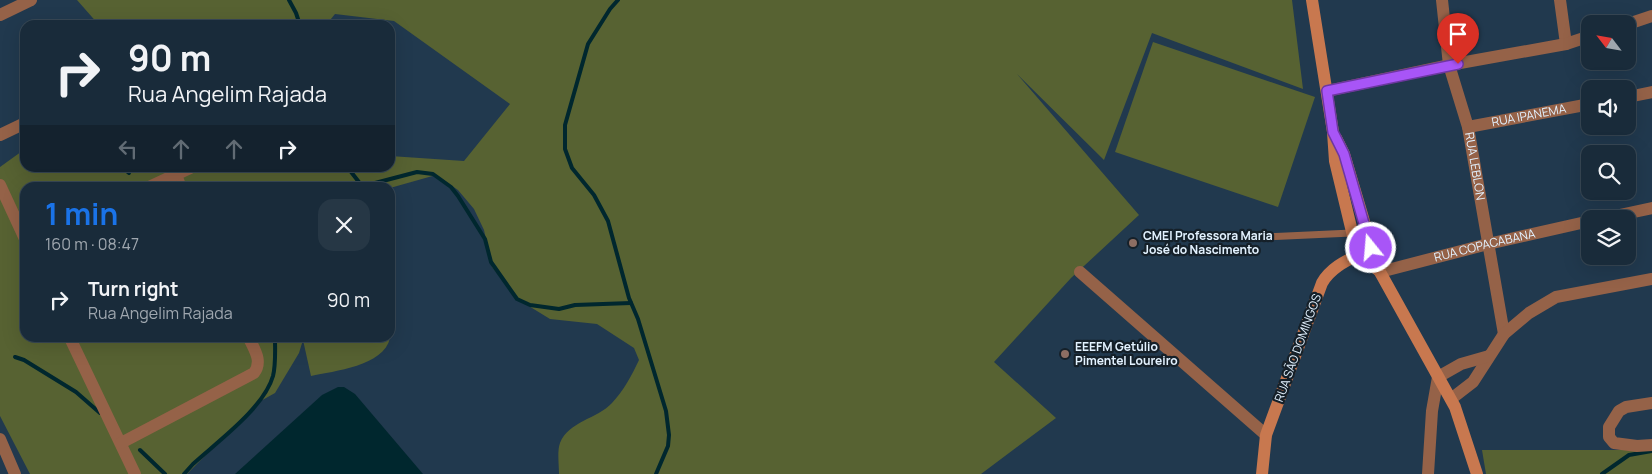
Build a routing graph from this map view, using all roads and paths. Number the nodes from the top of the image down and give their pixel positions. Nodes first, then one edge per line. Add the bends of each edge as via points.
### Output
1 (31, 0) edge
2 (1312, 0) edge
3 (1442, 0) edge
4 (1560, 0) edge
5 (0, 15) edge
6 (1652, 16) edge
7 (1636, 21) edge
8 (1581, 39) edge
9 (1566, 44) junction
10 (1449, 65) junction
11 (1327, 91) junction
12 (1652, 92) edge
13 (1636, 95) edge
14 (1581, 106) edge
15 (20, 125) edge
16 (1468, 127) junction
17 (1333, 132) junction
18 (0, 135) edge
19 (182, 172) edge
20 (176, 175) junction
21 (160, 182) edge
22 (179, 182) edge
23 (0, 185) edge
24 (1652, 208) edge
25 (1636, 212) edge
26 (1581, 223) edge
27 (20, 228) edge
28 (1366, 230) junction
29 (1352, 233) junction
30 (1268, 237) dead end
31 (1488, 244) junction
32 (1366, 251) junction
33 (1080, 272) dead end
34 (1380, 272) junction
35 (1652, 278) edge
36 (1504, 334) junction
37 (74, 342) edge
38 (251, 342) edge
39 (1489, 356) junction
40 (1438, 377) junction
41 (1652, 402) edge
42 (1453, 403) junction
43 (1432, 411) junction
44 (1266, 435) junction
45 (0, 439) edge
46 (121, 443) junction
47 (1652, 445) edge
48 (15, 474) edge
49 (135, 474) edge
50 (1262, 474) edge
51 (1428, 474) edge
52 (1477, 474) edge

1 - 5 street
2 - 11 main road
3 - 10 street, RUA LEBLON
4 - 9 street
6 - 7 street
8 - 9 street
9 - 10 street
10 - 11 street
10 - 16 street, RUA LEBLON
11 - 17 main road
12 - 13 street
14 - 16 street, RUA IPANEMA
15 - 18 street
16 - 31 street, RUA LEBLON
17 - 28 main road via 1344,154
17 - 29 main road via 1335,161
19 - 20 street
20 - 21 street
20 - 22 street
23 - 27 street
24 - 25 street
26 - 31 street, RUA COPACABANA
28 - 29 lane
28 - 32 main road
29 - 30 lane
29 - 32 main road via 1354,240
31 - 34 street, RUA COPACABANA
31 - 36 street, RUA LEBLON
32 - 34 main road
32 - 44 main road, RUA SÃO DOMINGOS via 1327,274 1322,283
33 - 44 street
34 - 40 main road
35 - 36 street via 1556,297 1529,313
36 - 39 street
37 - 46 street
38 - 46 street via 258,359 254,373
39 - 40 street via 1461,364
39 - 42 street via 1473,382
40 - 42 main road
40 - 43 street
41 - 47 street via 1619,411 1609,427 1609,437 1614,443
42 - 43 street
42 - 52 main road
43 - 51 street
44 - 50 main road, RUA SÃO DOMINGOS
45 - 48 street
46 - 49 street

